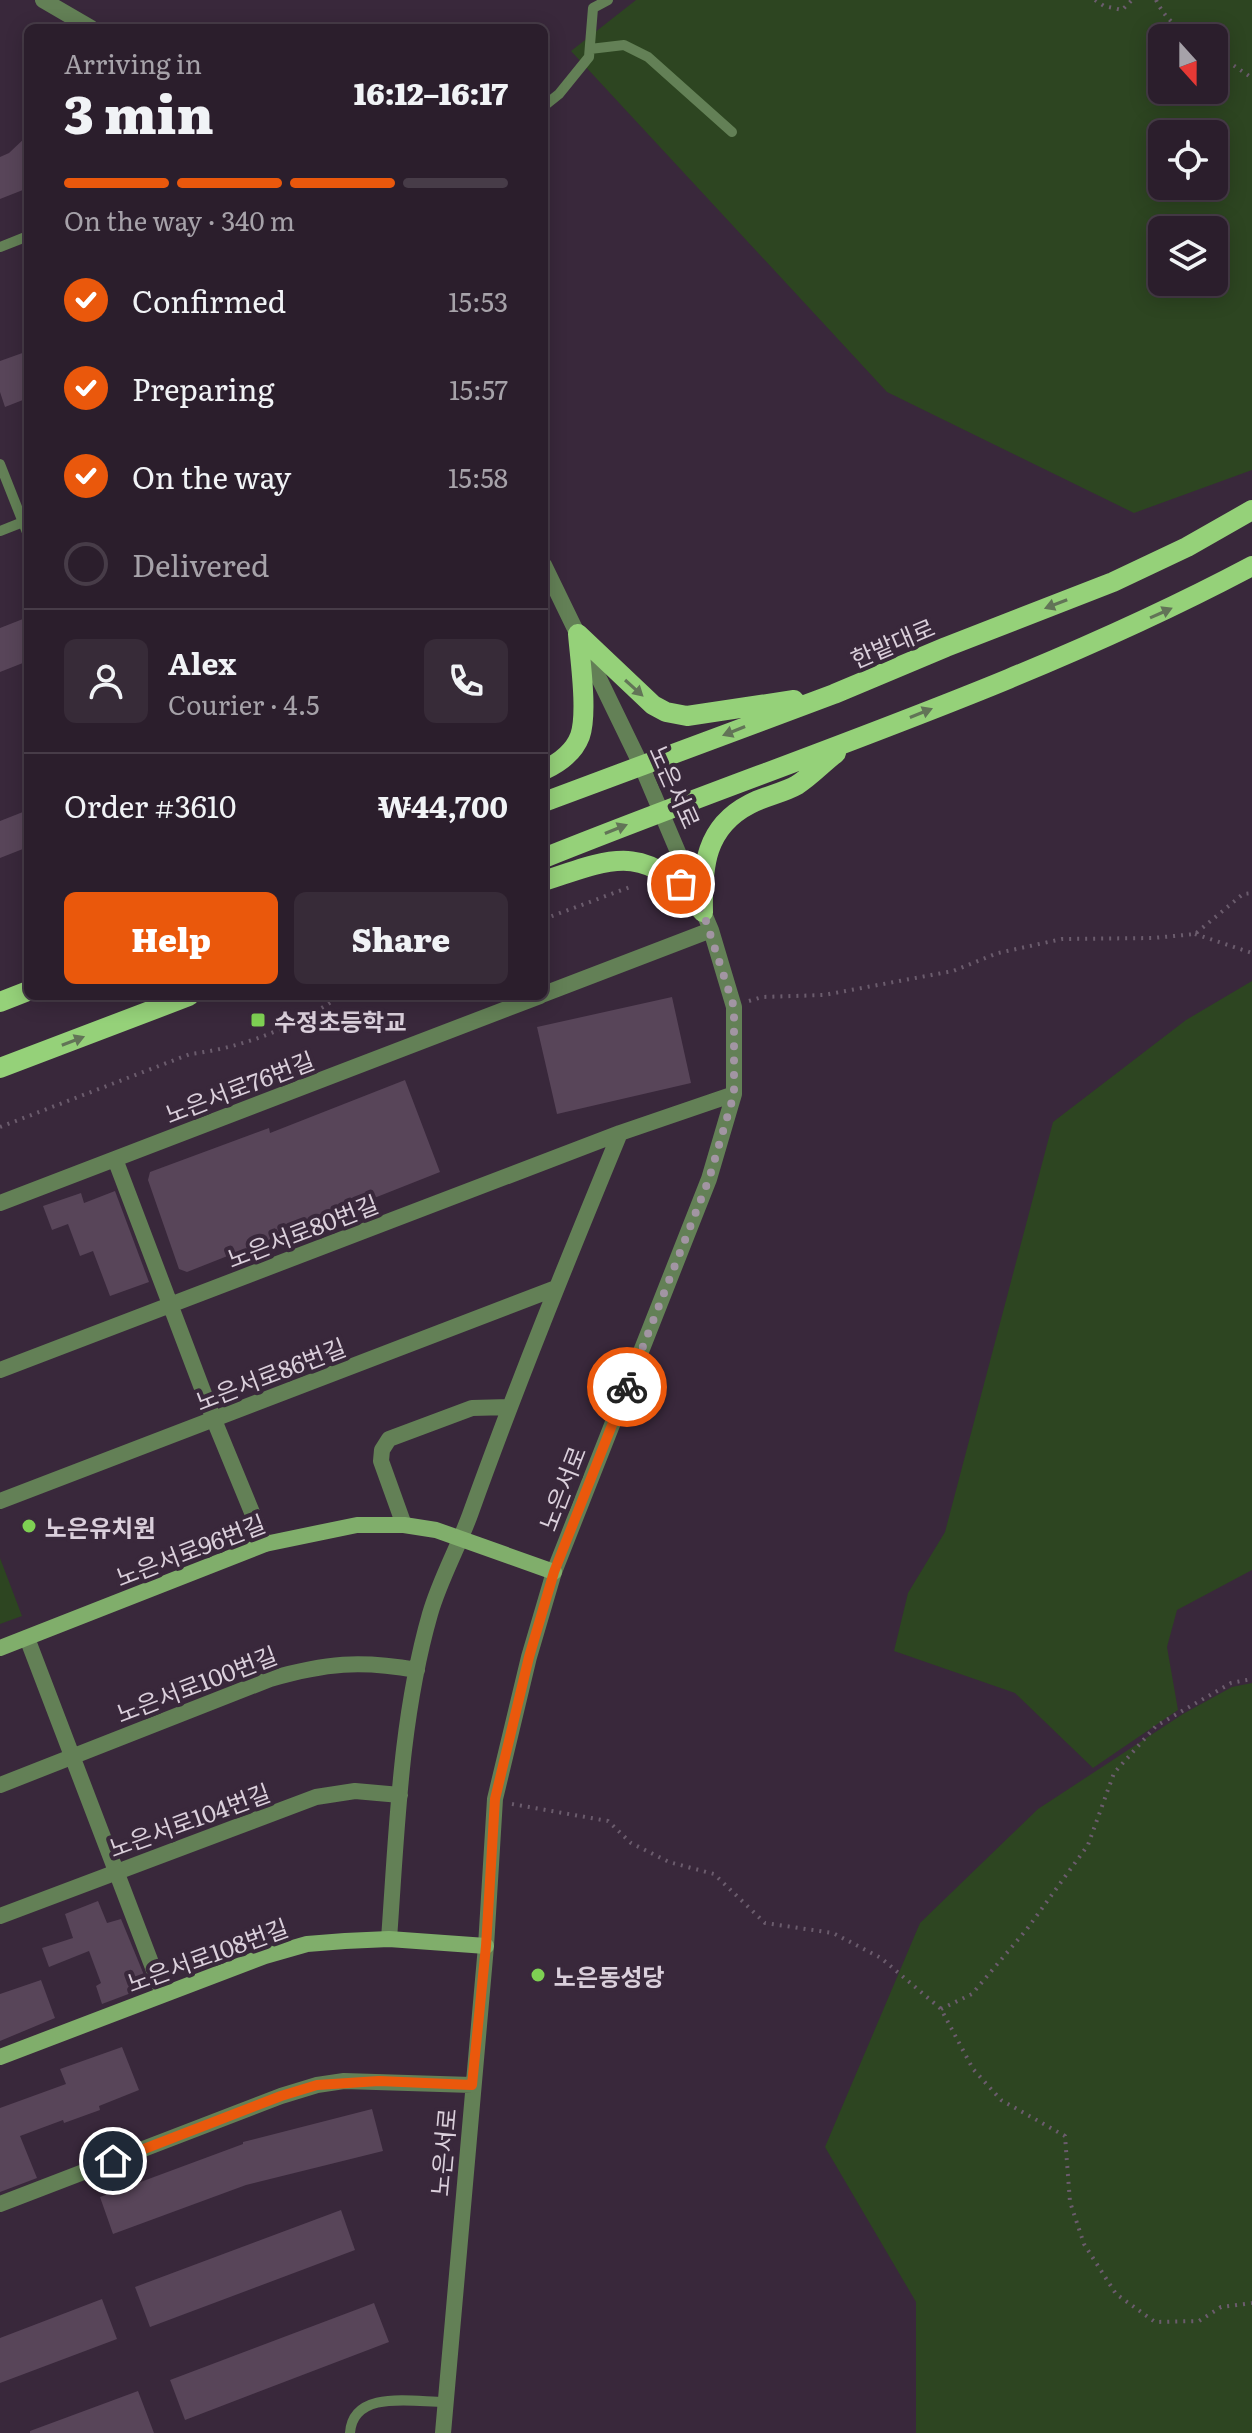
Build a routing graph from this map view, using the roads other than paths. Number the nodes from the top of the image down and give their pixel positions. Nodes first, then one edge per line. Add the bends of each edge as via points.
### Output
1 (43, 0) edge
2 (608, 0) edge
3 (84, 24) edge
4 (590, 49) junction
5 (548, 103) edge
6 (732, 132) dead end
7 (24, 238) edge
8 (0, 247) edge
9 (0, 464) edge
10 (1252, 510) edge
11 (23, 522) joint
12 (0, 531) edge
13 (1252, 566) edge
14 (548, 573) edge
15 (578, 634) junction
16 (834, 694) junction
17 (848, 742) junction
18 (642, 767) junction
19 (548, 768) edge
20 (548, 801) edge
21 (662, 811) junction
22 (548, 856) edge
23 (548, 880) edge
24 (707, 921) junction
25 (548, 992) edge
26 (24, 993) edge
27 (178, 1000) edge
28 (529, 1000) edge
29 (0, 1002) edge
30 (0, 1068) edge
31 (734, 1094) junction
32 (620, 1133) junction
33 (115, 1159) junction
34 (0, 1203) edge
35 (556, 1288) junction
36 (172, 1306) junction
37 (0, 1370) edge
38 (509, 1407) junction
39 (214, 1420) junction
40 (0, 1501) edge
41 (404, 1525) junction
42 (462, 1537) junction
43 (265, 1544) junction
44 (554, 1572) junction
45 (27, 1638) junction
46 (0, 1648) edge
47 (417, 1670) junction
48 (72, 1756) junction
49 (0, 1785) edge
50 (400, 1795) junction
51 (116, 1871) junction
52 (0, 1916) edge
53 (389, 1939) junction
54 (486, 1946) junction
55 (163, 1994) junction
56 (0, 2057) edge
57 (472, 2085) junction
58 (0, 2204) edge
59 (444, 2402) junction
60 (350, 2433) edge
61 (443, 2433) edge

1 - 3 street
2 - 4 lane via 593,8
4 - 5 lane via 589,57
4 - 6 lane via 624,45 648,57
7 - 8 lane
9 - 11 lane
10 -> 16 main road, 한밭대로 via 1113,582
11 - 12 lane
17 -> 13 main road via 1169,610
14 - 15 street, 노은서로
15 -> 16 main road via 666,712 687,716
15 - 18 street, 노은서로
15 - 19 main road via 580,735 571,751
16 -> 18 main road, 한밭대로
17 - 21 main road
17 - 24 main road via 796,785 749,804 727,821 709,849 702,876
18 - 20 main road, 한밭대로
18 - 21 street, 노은서로
22 -> 21 main road
21 - 24 street, 노은서로
23 - 24 main road via 616,860 650,865 681,884
24 - 25 street, 노은서로76번길
24 - 31 street, 노은서로 via 734,1007
26 - 29 main road
30 -> 27 main road
28 - 33 street, 노은서로76번길
31 - 32 street, 노은서로80번길
31 - 44 street, 노은서로 via 709,1179
32 - 35 street
32 - 36 street, 노은서로80번길
33 - 34 street, 노은서로76번길
33 - 36 street
35 - 38 street
35 - 39 street, 노은서로86번길
36 - 37 street, 노은서로80번길
36 - 39 street
38 - 41 street via 472,1408 389,1439 381,1461
38 - 42 street
39 - 40 street, 노은서로86번길
39 - 43 street
41 - 42 street, 노은서로96번길
41 - 43 street, 노은서로96번길 via 357,1525
42 - 44 street, 노은서로96번길
42 - 47 street via 431,1611
43 - 45 street, 노은서로96번길
44 - 54 street, 노은서로 via 495,1799
45 - 46 street, 노은서로96번길
45 - 48 street
47 - 48 street, 노은서로100번길 via 374,1663 298,1671
47 - 50 street
48 - 49 street, 노은서로100번길
48 - 51 street
50 - 51 street, 노은서로104번길 via 355,1791 316,1797
50 - 53 street
51 - 52 street, 노은서로104번길
51 - 55 street
53 - 54 street, 노은서로108번길
53 - 55 street, 노은서로108번길 via 307,1944
54 - 57 street, 노은서로
55 - 56 street, 노은서로108번길
57 - 58 street via 317,2085
57 - 59 street, 노은서로
59 - 60 lane via 365,2406
59 - 61 street, 노은서로

